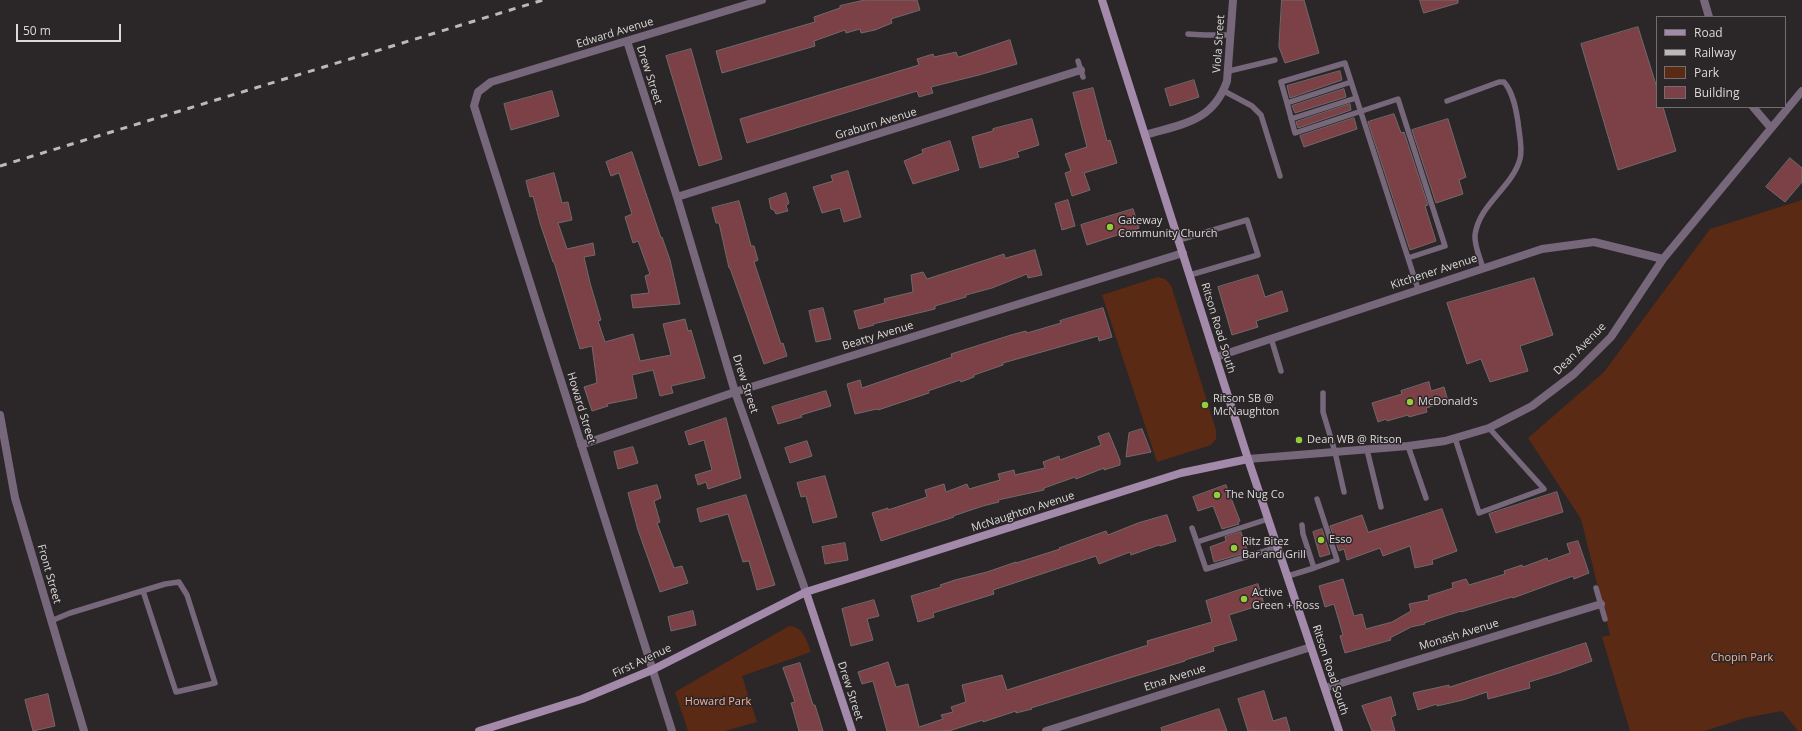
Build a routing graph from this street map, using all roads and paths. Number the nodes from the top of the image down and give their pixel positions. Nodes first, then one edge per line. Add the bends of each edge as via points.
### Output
1 (762, 0) edge
2 (1102, 0) edge
3 (1233, 0) edge
4 (1704, 0) edge
5 (1709, 16) edge
6 (1188, 34) dead end
7 (1231, 35) junction
8 (627, 41) junction
9 (1275, 60) dead end
10 (1078, 61) dead end
11 (1229, 71) junction
12 (1082, 74) joint
13 (1351, 82) junction
14 (1224, 91) junction
15 (1802, 91) edge
16 (478, 92) joint
17 (1356, 98) junction
18 (1447, 101) dead end
19 (1287, 103) junction
20 (1754, 108) edge
21 (1360, 110) junction
22 (1291, 119) junction
23 (1771, 128) junction
24 (1145, 135) junction
25 (1280, 176) dead end
26 (677, 197) junction
27 (1179, 240) junction
28 (1183, 253) junction
29 (1408, 258) junction
30 (1663, 258) junction
31 (1483, 268) junction
32 (1190, 275) junction
33 (1418, 289) junction
34 (1271, 338) junction
35 (1216, 357) junction
36 (1281, 371) dead end
37 (735, 392) junction
38 (1323, 393) dead end
39 (1, 420) edge
40 (1489, 428) junction
41 (1455, 438) junction
42 (581, 445) junction
43 (1408, 446) junction
44 (1367, 450) junction
45 (1335, 452) junction
46 (1248, 459) junction
47 (1344, 492) dead end
48 (1426, 498) dead end
49 (1317, 499) dead end
50 (1381, 507) dead end
51 (1268, 519) junction
52 (1302, 525) dead end
53 (1192, 528) dead end
54 (1197, 542) junction
55 (1278, 547) junction
56 (1314, 568) junction
57 (1288, 576) junction
58 (1596, 588) dead end
59 (144, 591) junction
60 (806, 592) junction
61 (1601, 604) junction
62 (1606, 619) dead end
63 (51, 621) junction
64 (1311, 647) junction
65 (652, 670) junction
66 (1325, 688) junction
67 (84, 731) edge
68 (479, 731) edge
69 (672, 731) edge
70 (852, 731) edge
71 (1046, 731) edge
72 (1339, 731) edge

1 - 8 street, Edward Avenue
2 - 24 main road, Ritson Road South
3 - 7 street, Viola Street
4 - 5 street
6 - 7 lane
7 - 11 street, Viola Street
8 - 16 street, Edward Avenue via 491,82
8 - 26 street, Drew Street
9 - 11 lane
10 - 12 lane
11 - 14 street, Viola Street
12 - 26 street, Graburn Avenue
13 - 17 lane
13 - 19 lane
13 - 19 lane via 1345,63 1281,82
14 - 24 street, Viola Street via 1203,116
14 - 25 lane via 1252,106 1261,115
15 - 23 street, Dean Avenue
16 - 42 street, Howard Street via 474,106
17 - 21 lane
17 - 22 lane
18 - 31 lane via 1504,82 1516,109 1520,158 1516,170 1481,216 1475,235
19 - 22 lane
20 - 23 street
21 - 22 lane via 1295,133
21 - 29 lane
21 - 29 lane via 1398,99 1445,246
23 - 30 street, Dean Avenue
24 - 27 main road, Ritson Road South
26 - 37 street, Drew Street
27 - 28 main road, Ritson Road South
27 - 32 lane via 1248,220 1258,255
28 - 32 main road, Ritson Road South
28 - 37 street, Beatty Avenue
29 - 33 lane
30 - 31 street, Kitchener Avenue via 1594,242 1542,249
30 - 40 street, Dean Avenue via 1611,337 1574,374 1532,406
31 - 33 street, Kitchener Avenue
32 - 35 main road, Ritson Road South
33 - 34 street, Kitchener Avenue
34 - 35 street, Kitchener Avenue
34 - 36 lane
35 - 46 main road, Ritson Road South
37 - 42 street, Beatty Avenue
37 - 60 street, Drew Street
38 - 45 lane via 1323,412
39 - 63 street, Front Street via 15,498
40 - 41 street, Dean Avenue
40 - 41 lane via 1544,489 1479,513
41 - 43 street, Dean Avenue
42 - 65 street, Howard Street
43 - 44 street, Dean Avenue
43 - 48 lane
44 - 45 street, Dean Avenue
44 - 50 lane
45 - 46 street, Dean Avenue
45 - 47 lane
46 - 51 main road, Ritson Road South
46 - 60 main road, McNaughton Avenue via 1165,478
49 - 56 lane via 1337,560
51 - 54 lane
51 - 55 main road, Ritson Road South
52 - 56 lane
53 - 54 lane
54 - 55 lane via 1206,569
55 - 57 main road, Ritson Road South
56 - 57 lane
57 - 64 main road, Ritson Road South
58 - 61 lane
59 - 59 lane via 179,582 187,595 215,683 176,692
59 - 63 lane
60 - 65 main road, First Avenue
60 - 70 main road, Drew Street
61 - 62 lane
61 - 66 street, Monash Avenue
63 - 67 street, Front Street
64 - 66 main road, Ritson Road South
64 - 71 street, Etna Avenue
65 - 68 main road, First Avenue via 582,699
65 - 69 street, Howard Street
66 - 72 main road, Ritson Road South

